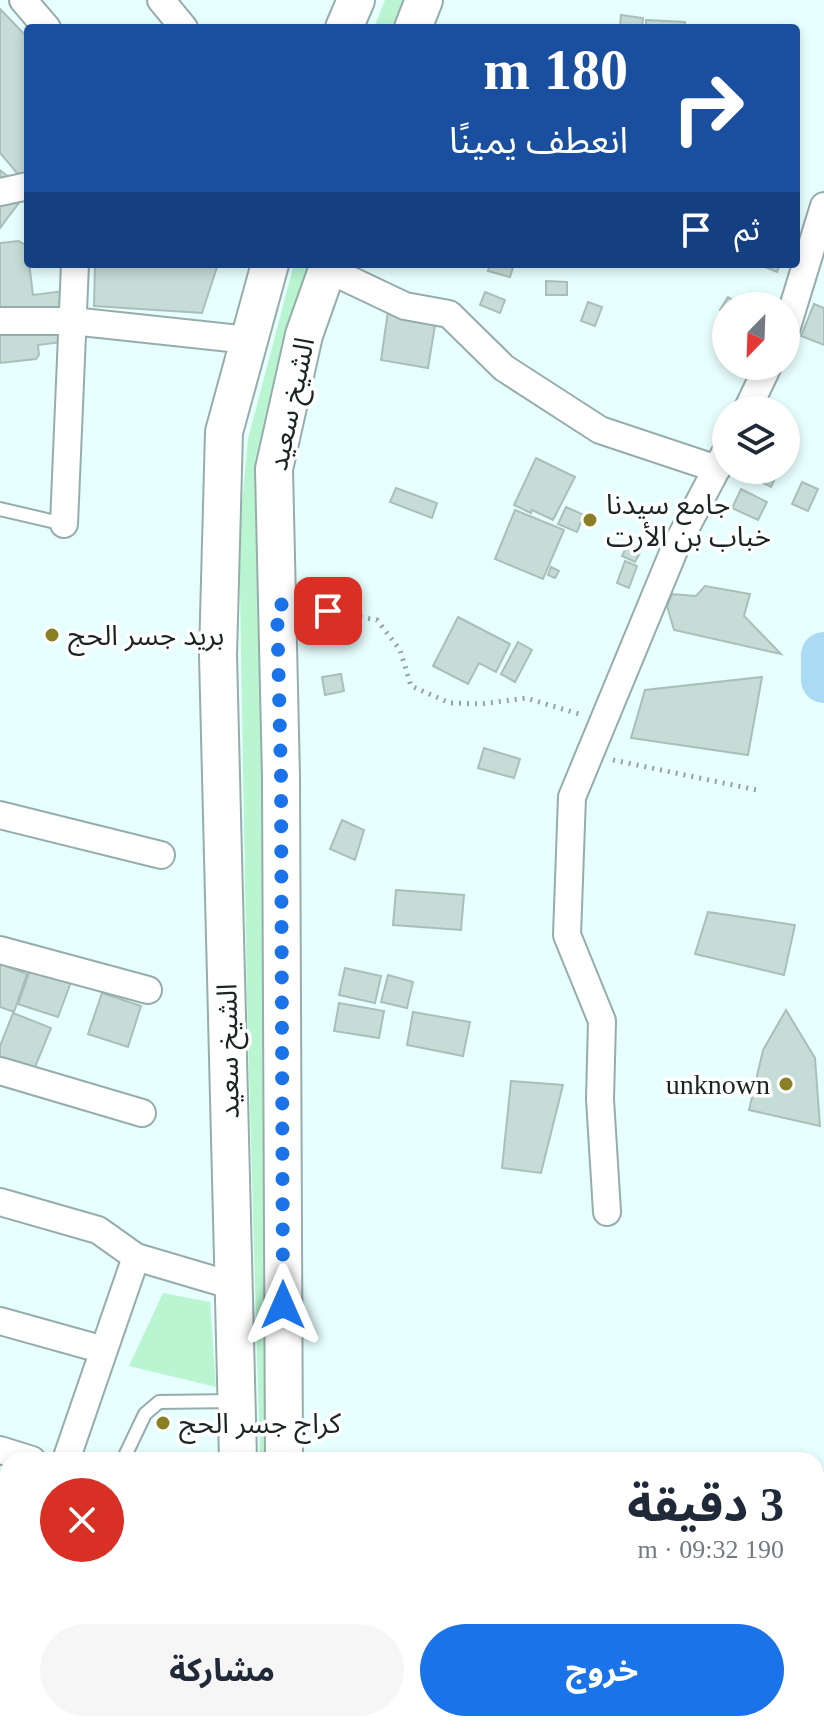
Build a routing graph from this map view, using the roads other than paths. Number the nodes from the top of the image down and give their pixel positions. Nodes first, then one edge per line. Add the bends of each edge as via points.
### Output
1 (23, 0) edge
2 (161, 0) edge
3 (356, 0) edge
4 (424, 0) edge
5 (44, 24) edge
6 (181, 24) edge
7 (346, 24) edge
8 (415, 24) edge
9 (24, 187) edge
10 (0, 192) edge
11 (824, 206) edge
12 (75, 268) edge
13 (269, 268) edge
14 (328, 268) edge
15 (330, 268) edge
16 (798, 292) edge
17 (0, 321) edge
18 (72, 321) junction
19 (249, 340) junction
20 (712, 458) edge
21 (712, 477) edge
22 (0, 509) edge
23 (64, 524) joint
24 (0, 815) edge
25 (161, 855) dead end
26 (0, 950) edge
27 (148, 990) dead end
28 (0, 1071) edge
29 (142, 1113) dead end
30 (0, 1202) edge
31 (607, 1212) dead end
32 (136, 1257) junction
33 (234, 1286) junction
34 (0, 1321) edge
35 (104, 1350) junction
36 (236, 1400) junction
37 (69, 1452) edge
38 (127, 1452) edge
39 (238, 1452) edge
40 (284, 1452) edge

1 - 5 street
2 - 6 street
3 - 7 main road
4 - 8 main road
9 - 10 street
11 - 16 street
12 - 18 street
13 - 19 main road, الشيخ سعيد
14 - 40 main road, الشيخ سعيد via 304,335 274,469
15 - 20 street via 405,306 449,314 504,368 600,430
17 - 18 street
18 - 19 street
18 - 23 street
19 - 33 main road, الشيخ سعيد via 224,432 218,655
21 - 31 street via 675,548 572,797 567,935 602,1021 600,1099
22 - 23 lane
24 - 25 street
26 - 27 street
28 - 29 street
30 - 32 street via 98,1230
32 - 33 street
32 - 35 street
33 - 36 main road, الشيخ سعيد
34 - 35 street
35 - 37 street
36 - 38 lane via 159,1402 145,1414
36 - 39 main road, الشيخ سعيد

